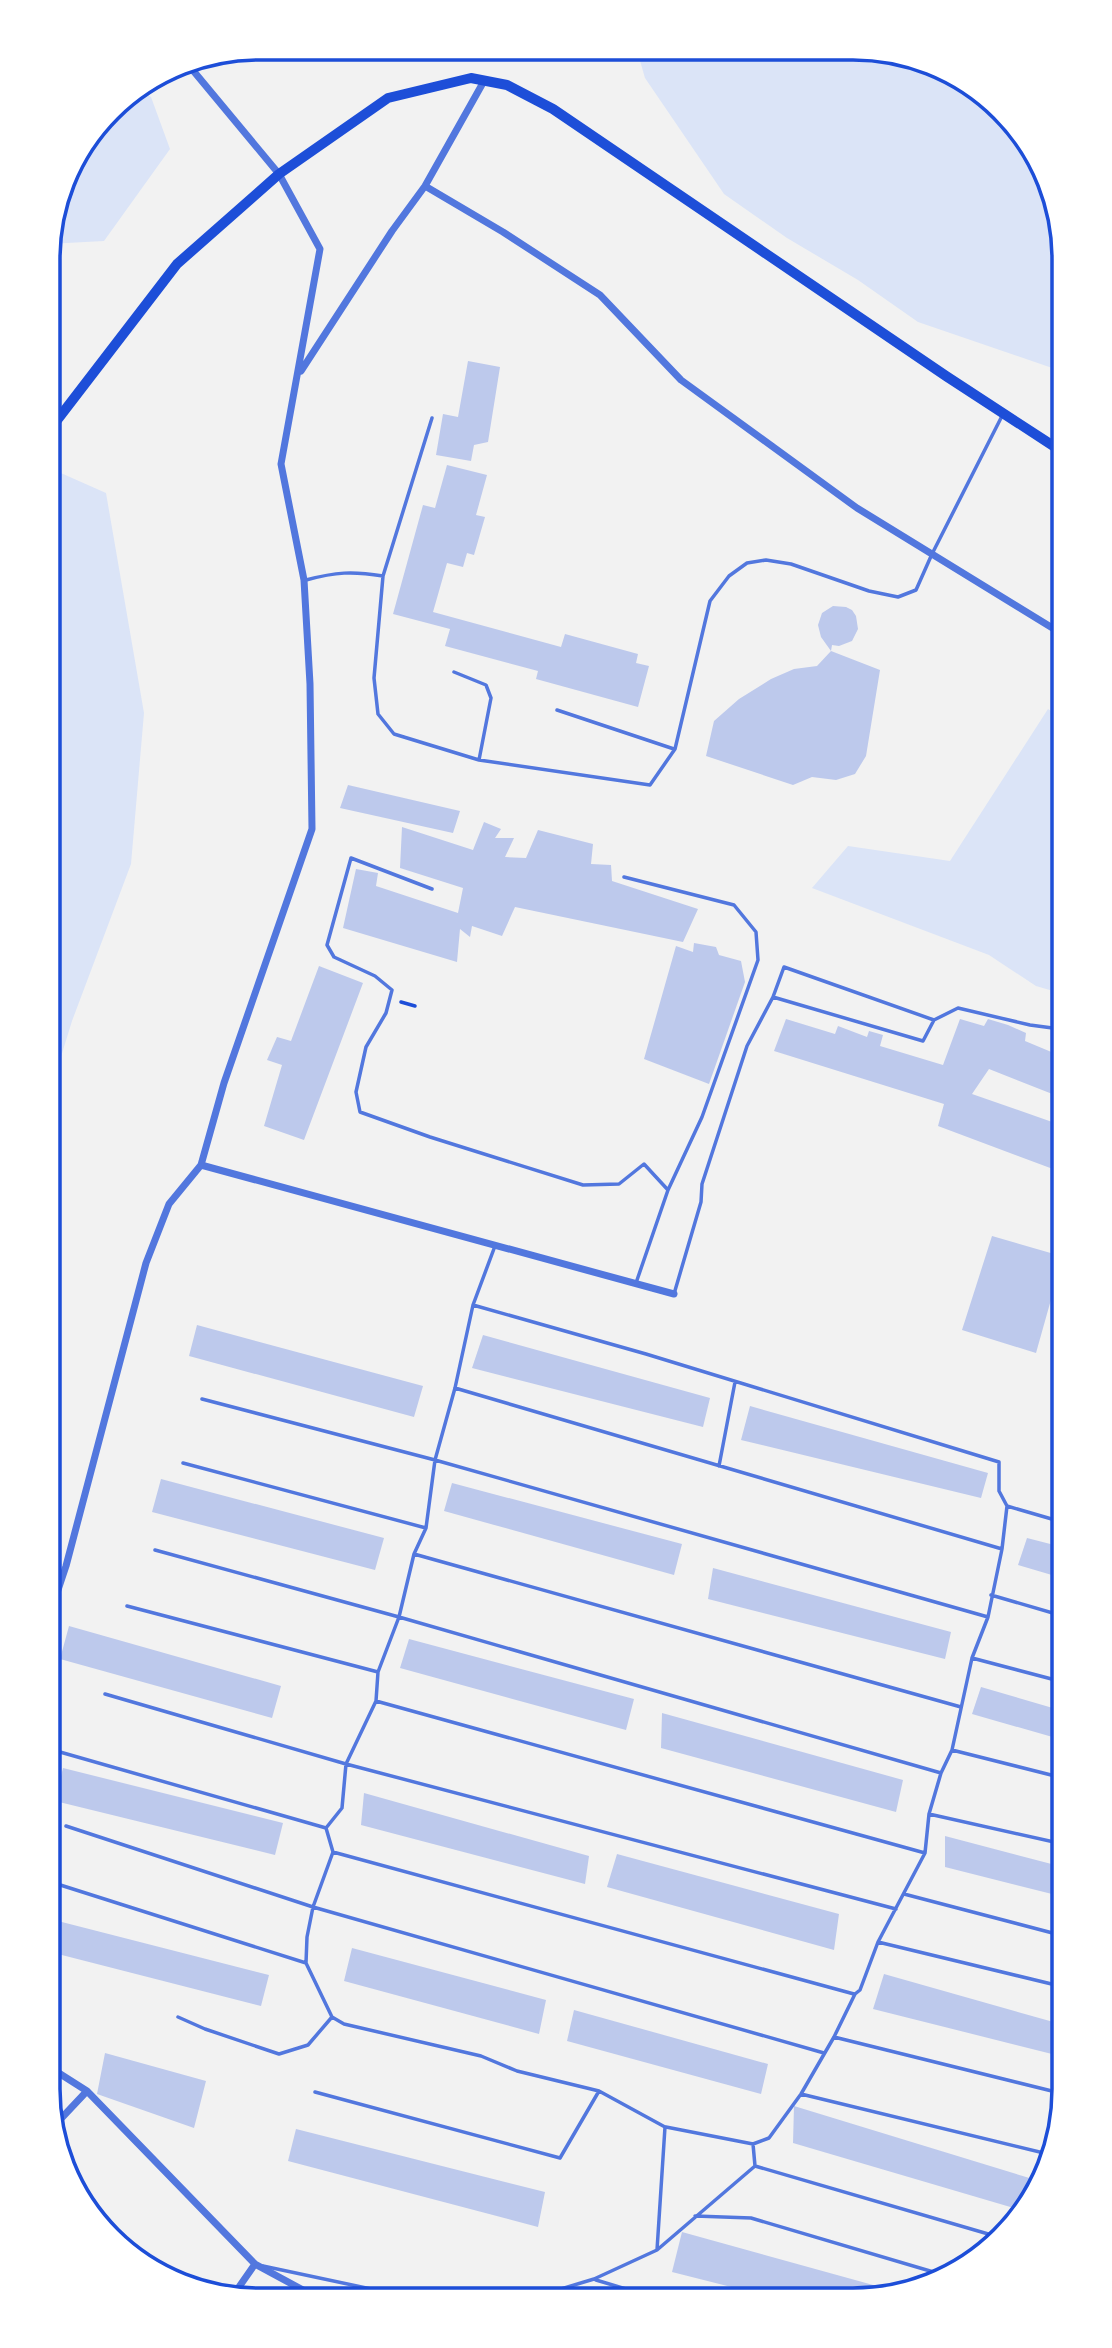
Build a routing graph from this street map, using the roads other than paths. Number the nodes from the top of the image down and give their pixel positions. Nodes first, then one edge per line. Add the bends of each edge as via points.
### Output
1 (193, 70) edge
2 (484, 81) junction
3 (279, 174) junction
4 (425, 186) junction
5 (299, 374) junction
6 (1003, 414) junction
7 (60, 416) edge
8 (432, 418) dead end
9 (1052, 445) edge
10 (932, 554) junction
11 (383, 576) junction
12 (304, 580) junction
13 (1052, 628) edge
14 (454, 672) dead end
15 (557, 710) dead end
16 (674, 749) junction
17 (479, 760) junction
18 (624, 877) dead end
19 (432, 889) dead end
20 (773, 997) junction
21 (934, 1020) junction
22 (1052, 1028) edge
23 (201, 1165) junction
24 (668, 1190) junction
25 (495, 1246) junction
26 (636, 1283) junction
27 (674, 1294) joint
28 (473, 1305) junction
29 (735, 1381) junction
30 (455, 1388) junction
31 (202, 1399) dead end
32 (435, 1460) junction
33 (184, 1463) dead end
34 (719, 1466) junction
35 (1007, 1506) junction
36 (1052, 1519) edge
37 (426, 1528) junction
38 (1002, 1549) junction
39 (155, 1550) dead end
40 (414, 1553) junction
41 (60, 1584) edge
42 (991, 1595) junction
43 (127, 1606) dead end
44 (1052, 1613) edge
45 (398, 1617) junction
46 (988, 1617) junction
47 (972, 1658) junction
48 (378, 1672) junction
49 (1052, 1679) edge
50 (105, 1694) dead end
51 (376, 1701) junction
52 (962, 1707) junction
53 (952, 1750) junction
54 (60, 1752) edge
55 (346, 1764) junction
56 (941, 1773) junction
57 (1052, 1774) edge
58 (929, 1814) junction
59 (66, 1826) dead end
60 (326, 1828) junction
61 (1052, 1842) edge
62 (333, 1852) junction
63 (925, 1853) junction
64 (60, 1885) edge
65 (904, 1894) junction
66 (313, 1907) junction
67 (897, 1910) junction
68 (1052, 1933) edge
69 (878, 1942) junction
70 (306, 1963) junction
71 (1052, 1984) edge
72 (855, 1994) junction
73 (178, 2017) dead end
74 (332, 2017) junction
75 (834, 2037) junction
76 (824, 2053) junction
77 (60, 2074) edge
78 (87, 2091) junction
79 (599, 2091) junction
80 (1052, 2091) edge
81 (315, 2092) dead end
82 (801, 2094) junction
83 (61, 2118) edge
84 (665, 2127) junction
85 (753, 2144) junction
86 (1042, 2153) edge
87 (755, 2166) junction
88 (695, 2216) junction
89 (990, 2234) edge
90 (657, 2250) junction
91 (255, 2264) junction
92 (933, 2272) edge
93 (594, 2279) junction
94 (239, 2287) edge
95 (299, 2288) edge
96 (367, 2288) edge
97 (564, 2288) edge
98 (623, 2288) edge

1 - 3 street
2 - 3 main road via 471,78 388,98
2 - 4 street
2 - 6 main road via 507,85 553,109
3 - 5 street via 320,249
3 - 7 main road via 177,264
4 - 5 street
4 - 10 street via 600,295 681,380 857,508
5 - 12 street via 281,464
6 - 9 main road
6 - 10 lane
8 - 11 lane
10 - 13 street
10 - 16 lane via 916,590 898,597 766,560 747,563 729,576 710,601
11 - 12 lane via 335,573
11 - 17 lane via 374,678 378,714 394,734
12 - 23 street via 312,829 224,1083
14 - 17 lane via 486,685 491,698
15 - 16 lane
16 - 17 lane via 650,785
18 - 24 lane via 734,905 756,932 758,960 738,1020
19 - 24 lane via 351,858 327,945 334,957 393,990 386,1013 366,1047 356,1092 360,1112 583,1185 619,1184 644,1164
20 - 21 lane via 923,1041
20 - 21 lane via 784,967
20 - 27 lane via 747,1046 702,1184
21 - 22 lane via 958,1008
23 - 25 street
23 - 41 street via 169,1204 146,1263
24 - 26 lane
25 - 26 street
25 - 28 lane
26 - 27 street
28 - 29 lane
28 - 30 lane
29 - 34 lane
29 - 35 lane via 999,1462 999,1491
30 - 32 lane
30 - 34 lane
31 - 32 lane
32 - 37 lane
32 - 46 lane
33 - 37 lane
34 - 38 lane
35 - 36 lane
35 - 38 lane
37 - 40 lane
38 - 42 lane
39 - 45 lane
40 - 45 lane
40 - 52 lane
42 - 44 lane
42 - 46 lane
43 - 48 lane
45 - 48 lane
45 - 56 lane
46 - 47 lane
47 - 49 lane
47 - 52 lane
48 - 51 lane
50 - 55 lane
51 - 55 lane
51 - 63 lane
52 - 53 lane
53 - 56 lane
53 - 57 lane
54 - 60 lane
55 - 60 lane via 342,1808
55 - 67 lane
56 - 58 lane
58 - 61 lane
58 - 63 lane
59 - 66 lane
60 - 62 lane
62 - 66 lane
62 - 72 lane
63 - 65 lane
64 - 70 lane
65 - 67 lane
65 - 68 lane
66 - 70 lane
66 - 76 lane
67 - 69 lane
69 - 71 lane
69 - 72 lane
70 - 74 lane
72 - 75 lane
73 - 74 lane via 279,2054 308,2045
74 - 79 lane via 344,2024 481,2056 517,2071
75 - 76 lane
75 - 80 lane
76 - 82 lane
77 - 78 street
78 - 83 street
78 - 91 street
79 - 81 lane via 560,2158
79 - 84 lane
82 - 85 lane via 769,2138
82 - 86 lane
84 - 85 lane
84 - 90 lane
85 - 87 lane
87 - 88 lane
87 - 89 lane
88 - 90 lane
88 - 92 lane via 751,2218
90 - 93 lane
91 - 94 street
91 - 95 street
91 - 96 lane
93 - 97 lane
93 - 98 lane

